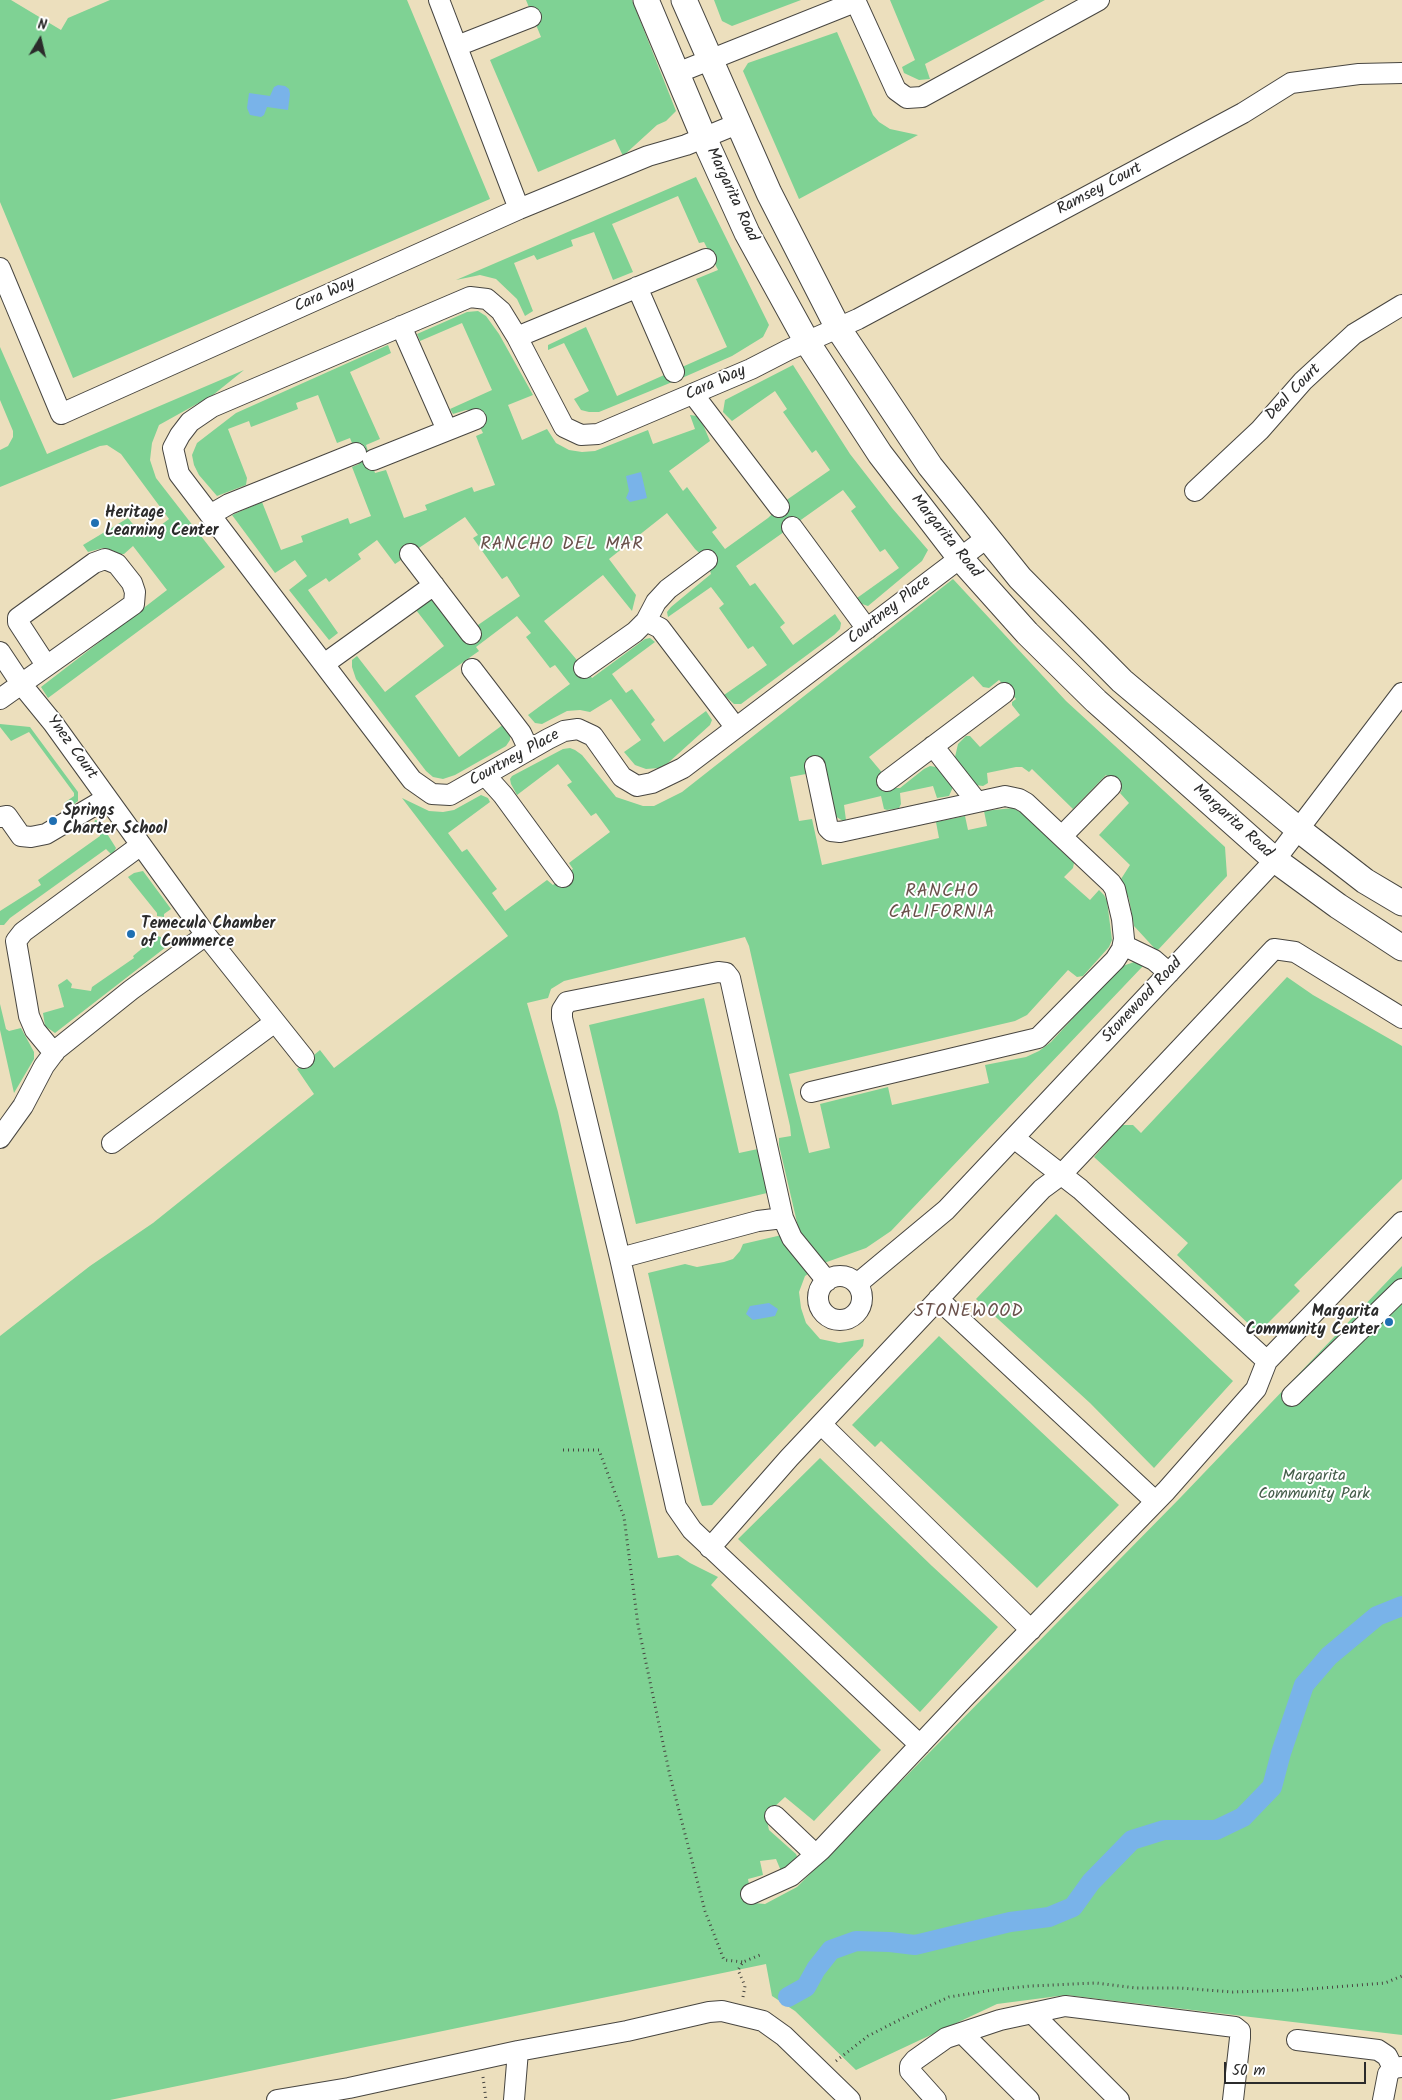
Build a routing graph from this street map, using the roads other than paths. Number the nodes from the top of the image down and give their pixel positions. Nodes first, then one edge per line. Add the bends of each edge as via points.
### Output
1 (438, 0) edge
2 (646, 0) edge
3 (684, 0) edge
4 (1099, 0) edge
5 (855, 1) edge
6 (532, 17) dead end
7 (457, 46) junction
8 (709, 60) junction
9 (677, 73) junction
10 (1402, 73) edge
11 (737, 124) junction
12 (704, 138) junction
13 (519, 209) junction
14 (706, 259) dead end
15 (0, 268) edge
16 (637, 287) junction
17 (1402, 305) edge
18 (401, 326) junction
19 (838, 328) junction
20 (517, 337) junction
21 (807, 342) junction
22 (674, 372) dead end
23 (693, 394) junction
24 (476, 419) dead end
25 (447, 430) junction
26 (172, 448) joint
27 (1195, 491) dead end
28 (779, 507) dead end
29 (210, 515) junction
30 (792, 527) dead end
31 (988, 537) junction
32 (410, 554) dead end
33 (960, 558) junction
34 (706, 560) dead end
35 (434, 585) junction
36 (646, 621) junction
37 (867, 628) junction
38 (472, 634) dead end
39 (0, 652) edge
40 (324, 664) junction
41 (46, 665) junction
42 (584, 668) dead end
43 (472, 669) dead end
44 (22, 685) junction
45 (1004, 693) dead end
46 (1402, 693) edge
47 (0, 699) edge
48 (736, 728) junction
49 (933, 746) junction
50 (529, 750) junction
51 (815, 766) dead end
52 (485, 775) junction
53 (887, 781) dead end
54 (1111, 786) dead end
55 (107, 798) junction
56 (978, 802) junction
57 (0, 817) edge
58 (1298, 829) junction
59 (1062, 836) junction
60 (141, 845) junction
61 (1275, 860) junction
62 (563, 877) dead end
63 (1402, 903) edge
64 (206, 935) junction
65 (1123, 945) junction
66 (1402, 948) edge
67 (1169, 973) junction
68 (1402, 1018) edge
69 (275, 1022) junction
70 (54, 1053) junction
71 (304, 1058) dead end
72 (811, 1092) dead end
73 (4, 1126) edge
74 (1014, 1138) junction
75 (112, 1143) dead end
76 (1062, 1175) junction
77 (783, 1218) junction
78 (1402, 1222) edge
79 (620, 1258) junction
80 (827, 1282) junction
81 (857, 1284) junction
82 (1402, 1289) edge
83 (938, 1299) junction
84 (1267, 1361) junction
85 (1292, 1396) dead end
86 (821, 1424) junction
87 (1156, 1501) junction
88 (710, 1548) junction
89 (1030, 1630) junction
90 (920, 1745) junction
91 (775, 1816) dead end
92 (815, 1854) junction
93 (751, 1894) dead end
94 (1032, 2013) junction
95 (962, 2033) junction
96 (1297, 2040) dead end
97 (518, 2051) junction
98 (1397, 2068) edge
99 (277, 2100) edge
100 (514, 2100) edge
101 (850, 2100) edge
102 (936, 2100) edge
103 (1029, 2100) edge
104 (1118, 2100) edge
105 (1233, 2100) edge
106 (1383, 2100) edge

1 - 7 street
2 - 9 main road, Margarita Road
3 - 8 main road, Margarita Road
4 - 5 street via 922,97 907,98 896,90
5 - 8 street
6 - 7 street
7 - 13 street
8 - 9 street
8 - 11 main road, Margarita Road
9 - 12 main road, Margarita Road
10 - 19 street, Ramsey Court via 1359,74 1291,83 1235,118
11 - 12 street, Cara Way
11 - 19 main road, Margarita Road
12 - 13 street, Cara Way via 648,156
12 - 21 main road, Margarita Road via 747,233
13 - 15 street, Cara Way via 61,414
14 - 16 street
16 - 20 street
16 - 22 street
17 - 27 street, Deal Court via 1354,334
18 - 20 street, Cara Way via 470,297 487,299 501,311
18 - 25 street
18 - 26 street, Cara Way via 212,407 190,422
19 - 21 street, Ramsey Court
19 - 31 main road, Margarita Road via 930,466
20 - 23 street, Cara Way via 564,427 581,435 615,429
21 - 23 street, Cara Way
21 - 33 main road, Margarita Road via 880,454
23 - 28 street
24 - 25 street
25 - 29 street via 229,504
26 - 29 street, Courtney Place via 179,474
29 - 40 street, Courtney Place
30 - 37 street
31 - 33 street, Courtney Place
31 - 58 main road, Margarita Road via 1020,578 1122,681
32 - 35 street
33 - 37 street, Courtney Place
33 - 61 main road, Margarita Road via 1027,633 1096,701
34 - 36 street via 668,589 656,602
35 - 38 street
35 - 40 street
36 - 42 street
36 - 48 street via 660,628
37 - 48 street, Courtney Place
39 - 44 street, Ynez Court
40 - 52 street, Courtney Place via 412,780 432,794 450,795
41 - 41 street via 18,618 94,562 105,560 117,564 132,583 134,604
41 - 44 street
43 - 50 street via 521,733
44 - 47 street
44 - 55 street, Ynez Court via 54,723
45 - 49 street
46 - 58 street, Stonewood Road
48 - 50 street, Courtney Place via 683,768 652,783 637,786 622,777 593,736 578,729 564,732
49 - 53 street
49 - 56 street
50 - 52 street, Courtney Place
51 - 56 street via 831,831 840,832
52 - 62 street
54 - 59 street
55 - 57 street via 53,831 31,837 21,836 7,816
55 - 60 street, Ynez Court
56 - 59 street via 1005,796 1019,799
58 - 61 street, Stonewood Road
58 - 63 main road, Margarita Road via 1365,881
59 - 65 street via 1115,889 1122,919
60 - 64 street, Ynez Court
60 - 70 street via 23,932 16,941 29,1016 35,1030
61 - 66 main road, Margarita Road
61 - 67 street, Stonewood Road
64 - 69 street, Ynez Court
64 - 70 street via 78,1031
65 - 67 street via 1154,960
65 - 72 street via 1115,960 1038,1038
67 - 74 street, Stonewood Road
68 - 76 street via 1295,952 1274,949
69 - 71 street, Ynez Court
69 - 75 street
70 - 73 street via 23,1106
74 - 76 street
74 - 81 street, Stonewood Road via 946,1210
76 - 83 street via 1042,1189
76 - 84 street
77 - 79 street via 758,1221
77 - 79 street via 730,978 726,973 568,1002 562,1010 562,1018
77 - 80 street via 792,1238
78 - 84 street
79 - 88 street via 676,1507
80 - 81 street via 844,1276
80 - 81 street via 821,1288 819,1302 825,1314 837,1320 845,1320 858,1312 862,1298
82 - 85 street
83 - 86 street
83 - 87 street
84 - 87 street via 1256,1389
86 - 88 street
86 - 89 street
87 - 89 street
88 - 90 street
89 - 90 street
90 - 92 street
91 - 92 street
92 - 93 street via 792,1876
94 - 95 street
94 - 104 street
94 - 105 street via 1065,2006 1080,2007 1235,2027 1240,2031 1240,2038
95 - 102 street via 946,2038 910,2066 915,2078
95 - 103 street
96 - 98 street via 1378,2050
97 - 99 street via 349,2088
97 - 100 street
97 - 101 street via 722,2011 763,2021 784,2036
98 - 106 street via 1388,2074

